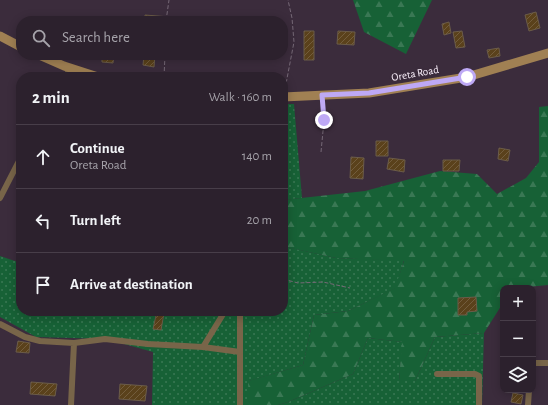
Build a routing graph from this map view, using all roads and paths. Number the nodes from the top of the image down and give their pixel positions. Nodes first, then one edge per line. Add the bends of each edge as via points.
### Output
1 (169, 0) edge
2 (288, 0) edge
3 (167, 16) edge
4 (0, 36) edge
5 (16, 45) edge
6 (548, 53) edge
7 (51, 60) edge
8 (166, 60) edge
9 (71, 68) junction
10 (68, 72) edge
11 (83, 72) edge
12 (164, 72) edge
13 (288, 72) edge
14 (322, 95) junction
15 (288, 97) edge
16 (321, 152) dead end
17 (16, 167) edge
18 (0, 198) edge
19 (288, 280) edge
20 (350, 288) dead end
21 (222, 316) edge
22 (240, 316) edge
23 (0, 324) edge
24 (74, 343) junction
25 (203, 347) junction
26 (240, 352) junction
27 (536, 363) edge
28 (548, 363) edge
29 (437, 374) dead end
30 (529, 393) edge
31 (71, 405) edge
32 (240, 405) edge
33 (479, 405) edge
34 (528, 405) edge

1 - 3 path
2 - 13 path via 294,42
4 - 5 street
6 - 14 street, Oreta Road via 467,77 369,93
7 - 9 street
8 - 12 path
9 - 10 street
9 - 11 street
14 - 15 street, Oreta Road
14 - 16 path via 324,120
17 - 18 street
19 - 20 path via 298,283 323,282
21 - 25 street
22 - 26 street
23 - 24 street via 25,337 40,341
24 - 25 street via 105,339
24 - 31 street
25 - 26 street
26 - 32 street
27 - 28 street
29 - 33 street via 480,376
30 - 34 street

